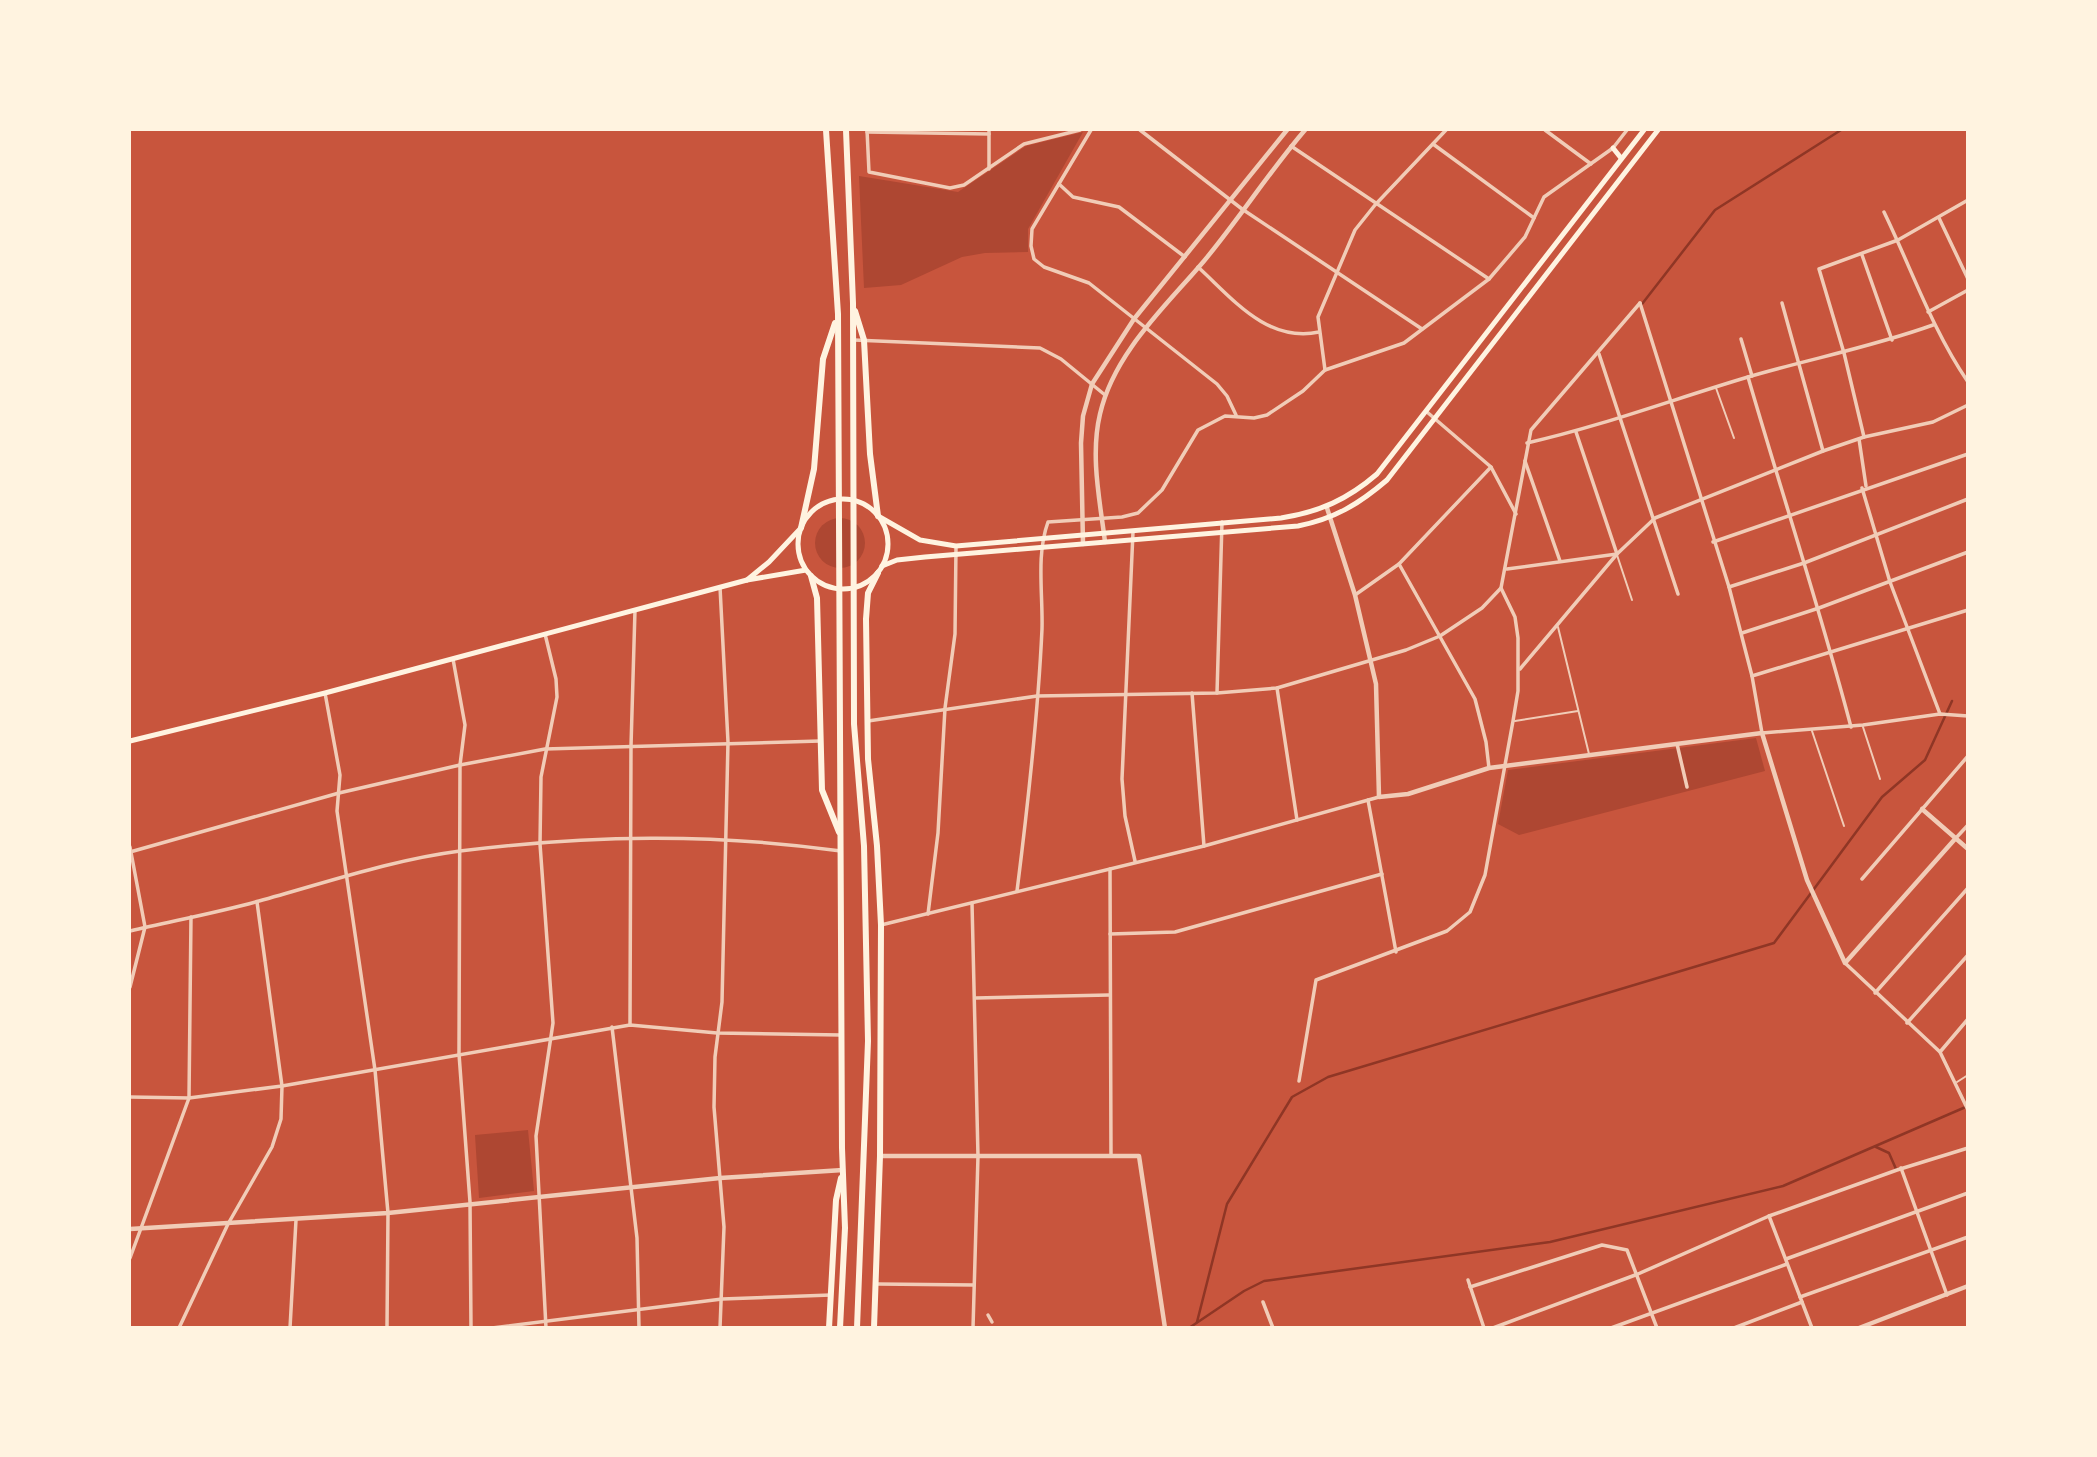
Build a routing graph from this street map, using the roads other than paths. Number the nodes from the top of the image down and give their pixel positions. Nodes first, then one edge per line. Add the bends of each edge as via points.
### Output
1 (826, 130) edge
2 (846, 130) edge
3 (1080, 130) edge
4 (1091, 130) edge
5 (1140, 130) edge
6 (1287, 130) edge
7 (1306, 130) edge
8 (1446, 130) edge
9 (1545, 130) edge
10 (1627, 130) edge
11 (1644, 130) edge
12 (1658, 130) edge
13 (867, 131) edge
14 (989, 132) edge
15 (1433, 144) junction
16 (1291, 146) junction
17 (1613, 148) junction
18 (1621, 158) junction
19 (1591, 164) junction
20 (989, 169) junction
21 (1059, 184) junction
22 (1228, 198) junction
23 (1968, 200) edge
24 (1375, 205) junction
25 (1242, 209) junction
26 (1884, 212) dead end
27 (1534, 218) junction
28 (1939, 218) junction
29 (1898, 240) junction
30 (1861, 255) junction
31 (1186, 258) junction
32 (1198, 267) junction
33 (1336, 274) junction
34 (1489, 279) junction
35 (1968, 279) edge
36 (1968, 290) edge
37 (853, 303) junction
38 (1782, 303) dead end
39 (1928, 312) junction
40 (838, 314) junction
41 (1134, 319) junction
42 (1933, 325) junction
43 (1146, 328) junction
44 (1422, 329) junction
45 (1320, 332) junction
46 (852, 340) junction
47 (864, 340) junction
48 (1741, 340) dead end
49 (1892, 340) junction
50 (1844, 353) junction
51 (1599, 354) junction
52 (1798, 364) junction
53 (1325, 370) junction
54 (1750, 377) junction
55 (1968, 382) edge
56 (1092, 384) junction
57 (1715, 387) junction
58 (1105, 395) junction
59 (1670, 401) junction
60 (1968, 405) edge
61 (1427, 412) junction
62 (1236, 415) junction
63 (1620, 418) junction
64 (1435, 419) junction
65 (1576, 432) junction
66 (1734, 438) dead end
67 (1862, 438) junction
68 (1527, 443) junction
69 (1823, 451) junction
70 (1968, 454) edge
71 (1525, 460) junction
72 (1491, 467) junction
73 (1774, 472) junction
74 (1864, 487) junction
75 (1968, 499) edge
76 (1700, 502) junction
77 (1327, 508) junction
78 (1516, 514) junction
79 (878, 516) junction
80 (1788, 516) junction
81 (1102, 518) junction
82 (1655, 518) junction
83 (1330, 519) junction
84 (1083, 520) junction
85 (1223, 522) junction
86 (801, 528) junction
87 (1133, 530) junction
88 (1104, 532) junction
89 (1223, 533) junction
90 (1083, 534) junction
91 (1874, 536) junction
92 (1042, 538) junction
93 (1133, 540) junction
94 (1105, 542) junction
95 (1713, 542) junction
96 (1083, 544) junction
97 (956, 546) junction
98 (1042, 548) junction
99 (1968, 552) edge
100 (1617, 554) junction
101 (956, 555) junction
102 (1560, 561) junction
103 (1804, 563) junction
104 (1399, 564) junction
105 (1507, 569) junction
106 (880, 570) junction
107 (808, 573) junction
108 (747, 580) junction
109 (1890, 582) junction
110 (720, 587) junction
111 (1729, 587) junction
112 (1501, 588) junction
113 (1678, 594) dead end
114 (1355, 595) junction
115 (1632, 600) dead end
116 (1819, 608) junction
117 (635, 610) junction
118 (1968, 610) edge
119 (1557, 625) junction
120 (1907, 629) junction
121 (1742, 633) junction
122 (545, 634) junction
123 (1440, 636) junction
124 (1831, 654) junction
125 (1371, 658) junction
126 (453, 659) junction
127 (1518, 671) junction
128 (1752, 676) junction
129 (1277, 688) junction
130 (325, 693) junction
131 (1192, 693) junction
132 (1217, 693) junction
133 (1124, 694) junction
134 (1037, 696) junction
135 (945, 708) junction
136 (1578, 711) junction
137 (1944, 714) junction
138 (1968, 716) edge
139 (868, 721) junction
140 (1514, 721) junction
141 (1863, 726) junction
142 (1851, 727) junction
143 (1811, 728) junction
144 (1762, 733) junction
145 (130, 741) edge
146 (822, 741) junction
147 (728, 742) junction
148 (1677, 744) junction
149 (631, 746) junction
150 (545, 749) junction
151 (1589, 755) junction
152 (1968, 755) edge
153 (868, 759) junction
154 (460, 765) junction
155 (1505, 766) junction
156 (1489, 768) junction
157 (1881, 779) dead end
158 (1687, 787) dead end
159 (859, 789) junction
160 (340, 793) junction
161 (1379, 797) junction
162 (1368, 800) junction
163 (1922, 810) junction
164 (1297, 820) junction
165 (1968, 825) edge
166 (1844, 826) dead end
167 (841, 835) junction
168 (631, 836) junction
169 (724, 838) junction
170 (1955, 839) junction
171 (540, 844) junction
172 (1204, 846) junction
173 (1968, 849) edge
174 (130, 850) edge
175 (459, 851) junction
176 (841, 851) junction
177 (1135, 861) junction
178 (1110, 869) junction
179 (1382, 874) junction
180 (349, 875) junction
181 (1862, 880) dead end
182 (1968, 888) edge
183 (1017, 891) junction
184 (257, 902) junction
185 (972, 903) junction
186 (928, 914) junction
187 (191, 918) junction
188 (881, 925) junction
189 (145, 927) junction
190 (130, 931) edge
191 (1110, 934) junction
192 (1396, 952) junction
193 (1968, 955) edge
194 (1845, 963) junction
195 (130, 987) edge
196 (1875, 992) junction
197 (1109, 995) junction
198 (976, 998) junction
199 (1968, 1019) edge
200 (1907, 1023) junction
201 (630, 1026) junction
202 (612, 1027) junction
203 (717, 1033) junction
204 (844, 1035) junction
205 (551, 1040) junction
206 (1940, 1052) junction
207 (459, 1054) junction
208 (375, 1070) junction
209 (1968, 1075) edge
210 (1299, 1081) dead end
211 (1956, 1082) junction
212 (282, 1086) junction
213 (130, 1097) edge
214 (189, 1098) junction
215 (1968, 1110) edge
216 (1968, 1148) edge
217 (880, 1156) junction
218 (1111, 1156) junction
219 (978, 1157) junction
220 (1901, 1168) junction
221 (843, 1170) junction
222 (720, 1178) junction
223 (631, 1187) junction
224 (1968, 1193) edge
225 (541, 1197) junction
226 (470, 1202) junction
227 (1918, 1211) junction
228 (388, 1213) junction
229 (1769, 1216) junction
230 (296, 1220) junction
231 (228, 1224) junction
232 (139, 1228) junction
233 (130, 1229) edge
234 (1968, 1237) edge
235 (1931, 1250) junction
236 (130, 1258) edge
237 (1786, 1261) junction
238 (1638, 1274) junction
239 (1468, 1280) dead end
240 (877, 1284) junction
241 (974, 1285) junction
242 (1968, 1286) edge
243 (1470, 1287) junction
244 (831, 1295) junction
245 (1947, 1295) junction
246 (1800, 1297) junction
247 (722, 1299) junction
248 (1263, 1302) dead end
249 (1802, 1302) junction
250 (640, 1307) junction
251 (1651, 1312) junction
252 (988, 1315) dead end
253 (546, 1322) junction
254 (992, 1322) dead end
255 (179, 1328) edge
256 (290, 1328) edge
257 (387, 1328) edge
258 (471, 1328) edge
259 (492, 1328) edge
260 (546, 1328) edge
261 (639, 1328) edge
262 (720, 1328) edge
263 (829, 1328) edge
264 (840, 1328) edge
265 (857, 1328) edge
266 (874, 1328) edge
267 (973, 1328) edge
268 (1166, 1328) edge
269 (1272, 1328) edge
270 (1484, 1328) edge
271 (1493, 1328) edge
272 (1611, 1328) edge
273 (1657, 1328) edge
274 (1734, 1328) edge
275 (1812, 1328) edge
276 (1859, 1328) edge

1 - 40 highway
2 - 37 highway
3 - 20 street via 1024,144
4 - 21 street
5 - 22 street
6 - 22 street
7 - 16 street
8 - 15 street
9 - 19 street
10 - 17 street
11 - 18 main road
12 - 64 main road
13 - 14 street
13 - 20 street via 869,172 950,188
14 - 20 street
15 - 24 street
15 - 27 street
16 - 24 street
16 - 25 street
17 - 18 main road
17 - 19 street
18 - 61 main road
19 - 27 street via 1544,197
21 - 31 street via 1073,197 1119,207
21 - 41 street via 1032,229 1034,259 1088,283
22 - 25 street
22 - 31 street
23 - 28 street
24 - 33 street via 1355,230
24 - 34 street
25 - 32 street
25 - 33 street
26 - 29 street
27 - 34 street via 1525,237
28 - 29 street
28 - 35 street
29 - 30 street
29 - 39 street
30 - 49 street
30 - 50 street via 1819,269
31 - 41 street
32 - 43 street
32 - 45 street via 1272,329 1301,336
33 - 44 street
33 - 45 street via 1318,317
34 - 44 street
36 - 39 street
37 - 46 highway
37 - 47 highway
38 - 52 street
39 - 42 street
40 - 86 highway via 823,359 814,469
40 - 167 highway
41 - 43 street
41 - 56 street
42 - 49 street
42 - 55 street
43 - 58 street
43 - 62 street via 1217,384
44 - 53 street via 1404,343
45 - 53 street
46 - 47 street
46 - 159 highway via 854,723
47 - 56 street via 1040,348
47 - 79 highway
48 - 54 street
49 - 50 street
50 - 52 street
50 - 67 street
51 - 59 street via 1640,303
51 - 63 street
51 - 68 street via 1531,430
52 - 54 street
52 - 69 street
53 - 62 street via 1279,410 1255,418
54 - 57 street
54 - 73 street
56 - 58 street
56 - 84 street via 1082,429
57 - 59 street
57 - 66 lane
58 - 81 street via 1096,435
59 - 63 street
59 - 76 street
60 - 67 street via 1933,422
61 - 64 street
61 - 77 main road via 1377,474
62 - 81 street via 1213,420 1198,430 1151,503 1138,513
63 - 65 street
63 - 82 street
64 - 72 street
64 - 83 main road via 1387,480 1364,500
65 - 68 street
65 - 100 street
67 - 69 street
67 - 74 street
68 - 71 street
69 - 73 street
70 - 74 street
71 - 78 street
71 - 102 street
72 - 78 street
72 - 104 street
73 - 76 street
73 - 80 street
74 - 80 street
74 - 91 street
75 - 91 street
76 - 82 street
76 - 95 street
77 - 83 street
77 - 85 main road via 1288,517
78 - 105 street
79 - 86 main road via 859,502 836,500 814,509
79 - 97 main road via 920,540
79 - 106 main road via 888,541
80 - 95 street
80 - 103 street
81 - 84 street
81 - 88 street
82 - 100 street
82 - 113 street
83 - 89 main road
83 - 114 street
84 - 90 street
84 - 92 street via 1048,522
85 - 87 main road
85 - 89 street
86 - 107 main road via 798,550
86 - 108 main road
87 - 88 main road
87 - 93 street
88 - 90 main road
88 - 94 street
89 - 93 main road
89 - 132 street
90 - 92 main road
90 - 96 street
91 - 103 street
91 - 109 street
92 - 97 main road
92 - 98 street
93 - 94 main road
93 - 133 street
94 - 96 main road
95 - 111 street
96 - 98 main road
97 - 101 street
98 - 101 main road
98 - 134 street
99 - 109 street
100 - 102 street
100 - 115 lane
100 - 119 street
101 - 106 main road via 897,560
101 - 135 street via 955,634
102 - 105 street
103 - 111 street
103 - 116 street
104 - 114 street
104 - 123 street
105 - 112 street
106 - 107 main road via 869,581 845,589 821,583
106 - 139 highway via 866,604
107 - 108 main road
107 - 146 highway via 817,598
108 - 110 main road
109 - 116 street
109 - 120 street
110 - 117 main road
110 - 147 street
111 - 121 street
112 - 123 street via 1482,608
112 - 127 street via 1515,617
114 - 125 street
116 - 121 street
116 - 124 street
117 - 122 main road
117 - 149 street
118 - 120 street
119 - 127 street
119 - 136 lane
120 - 124 street
120 - 137 street
121 - 128 street
122 - 126 main road
122 - 150 street via 557,696
123 - 125 street
123 - 156 street via 1475,699
124 - 128 street
124 - 142 street
125 - 129 street
125 - 161 street via 1379,736
126 - 130 main road
126 - 154 street via 465,725
127 - 140 street
128 - 144 street
129 - 132 street
129 - 164 street
130 - 145 main road
130 - 160 street
131 - 132 street
131 - 133 street
131 - 172 street
133 - 134 street
133 - 177 street via 1122,779
134 - 135 street
134 - 183 street
135 - 139 street
135 - 186 street via 939,833
136 - 140 lane
136 - 151 lane
137 - 138 street
137 - 141 street
139 - 153 highway
140 - 155 street
141 - 142 street
141 - 157 lane
142 - 143 street
143 - 144 street
143 - 166 lane
144 - 148 street
144 - 194 street via 1815,900
146 - 147 street
146 - 167 highway via 821,790
147 - 149 street
147 - 169 street
148 - 151 street
148 - 158 street
149 - 150 street
149 - 168 street
150 - 154 street
150 - 171 street
151 - 155 street
152 - 163 street
153 - 159 highway
153 - 188 highway
154 - 160 street
154 - 175 street
155 - 156 street
155 - 192 street via 1485,875 1475,904 1456,926
156 - 161 street via 1408,794
159 - 265 highway via 867,1041
160 - 174 street
160 - 180 street via 337,811
161 - 162 street
162 - 164 street
162 - 179 street
163 - 170 street
163 - 181 street
164 - 172 street
165 - 170 street
167 - 176 highway
168 - 169 street
168 - 171 street
168 - 201 street
169 - 176 street
169 - 203 street
170 - 173 street
170 - 194 street
171 - 175 street
171 - 205 street
172 - 177 street
174 - 189 street
175 - 180 street
175 - 207 street
176 - 204 highway
177 - 178 street
178 - 183 street
178 - 191 street
179 - 191 street via 1175,932
179 - 192 street
180 - 184 street
180 - 208 street
182 - 196 street
183 - 185 street
184 - 187 street
184 - 212 street
185 - 186 street
185 - 198 street
186 - 188 street
187 - 189 street
187 - 214 street
188 - 217 highway
189 - 190 street
189 - 195 street
191 - 197 street
192 - 210 street via 1316,981
193 - 200 street
194 - 196 street
196 - 200 street
197 - 198 street
197 - 218 street
198 - 219 street
199 - 206 street
200 - 206 street
201 - 202 street
201 - 203 street
202 - 205 street
202 - 223 street
203 - 204 street
203 - 222 street via 714,1107
204 - 221 highway
205 - 207 street
205 - 225 street via 537,1115
206 - 211 street
207 - 208 street
207 - 226 street
208 - 212 street
208 - 228 street
209 - 211 lane
211 - 215 street
212 - 214 street
212 - 231 street via 281,1119 272,1147
213 - 214 street
214 - 232 street
216 - 220 street
217 - 219 street
217 - 240 highway
218 - 219 street
218 - 268 street via 1139,1156
219 - 241 street
220 - 227 street
220 - 229 street
221 - 222 street
221 - 244 highway via 836,1200
221 - 264 highway
222 - 223 street
222 - 247 street
223 - 225 street
223 - 250 street
224 - 227 street
225 - 226 street
225 - 253 street
226 - 228 street
226 - 258 street
227 - 235 street
227 - 237 street
228 - 230 street
228 - 257 street
229 - 237 street
229 - 238 street
230 - 231 street
230 - 256 street
231 - 232 street
231 - 255 street
232 - 233 street
232 - 236 street
234 - 235 street
235 - 245 street
235 - 246 street
237 - 246 street
237 - 251 street
238 - 243 street via 1627,1250 1602,1245
238 - 251 street
238 - 271 street
239 - 243 street
240 - 241 street
240 - 266 highway
241 - 267 street
242 - 245 street
243 - 270 street
244 - 247 street
244 - 263 highway
245 - 276 street
246 - 249 street
247 - 250 street
247 - 262 street
248 - 269 street
249 - 274 street
249 - 275 street
250 - 253 street
250 - 261 street
251 - 272 street
251 - 273 street
252 - 254 street
253 - 259 street
253 - 260 street

